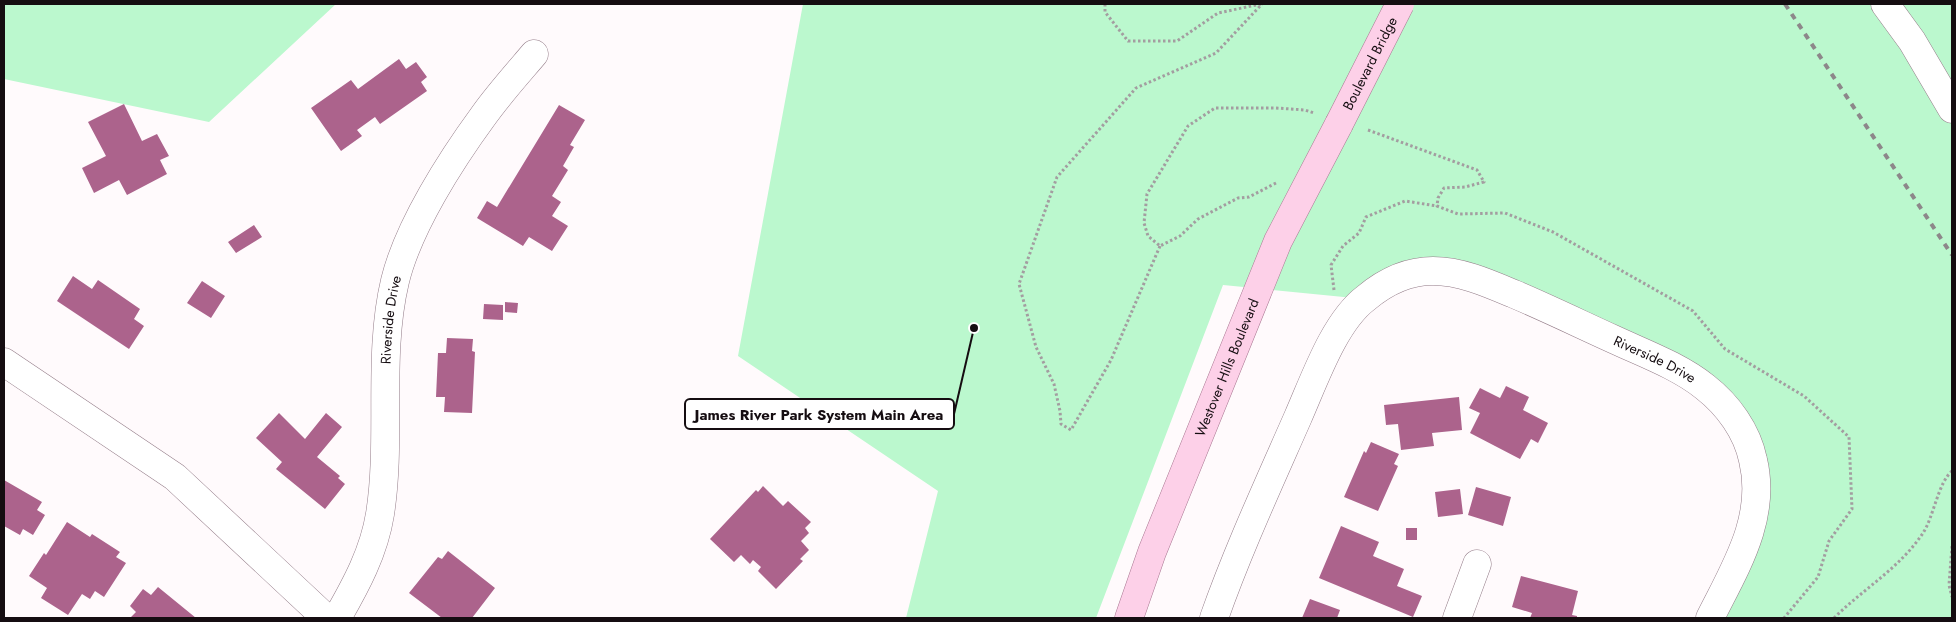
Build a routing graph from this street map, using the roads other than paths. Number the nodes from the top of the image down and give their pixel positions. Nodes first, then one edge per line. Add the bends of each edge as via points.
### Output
1 (1400, 4) edge
2 (1886, 4) edge
3 (534, 54) dead end
4 (1952, 109) edge
5 (1339, 124) joint
6 (4, 362) edge
7 (1477, 564) dead end
8 (326, 618) edge
9 (337, 618) edge
10 (1129, 618) edge
11 (1214, 618) edge
12 (1457, 618) edge
13 (1710, 618) edge

1 - 5 main road, Boulevard Bridge, bridge
2 - 4 street via 1912,40
3 - 9 street, Riverside Drive via 484,115 442,180 415,228 396,280 388,327 380,514 370,554
5 - 10 main road, Westover Hills Boulevard via 1278,241 1152,552
6 - 8 street via 175,477
7 - 12 street
11 - 13 street, Riverside Drive via 1280,458 1345,319 1364,299 1386,284 1409,274 1433,271 1459,274 1531,301 1670,366 1704,386 1724,404 1745,436 1753,457 1758,482 1757,502 1744,549

